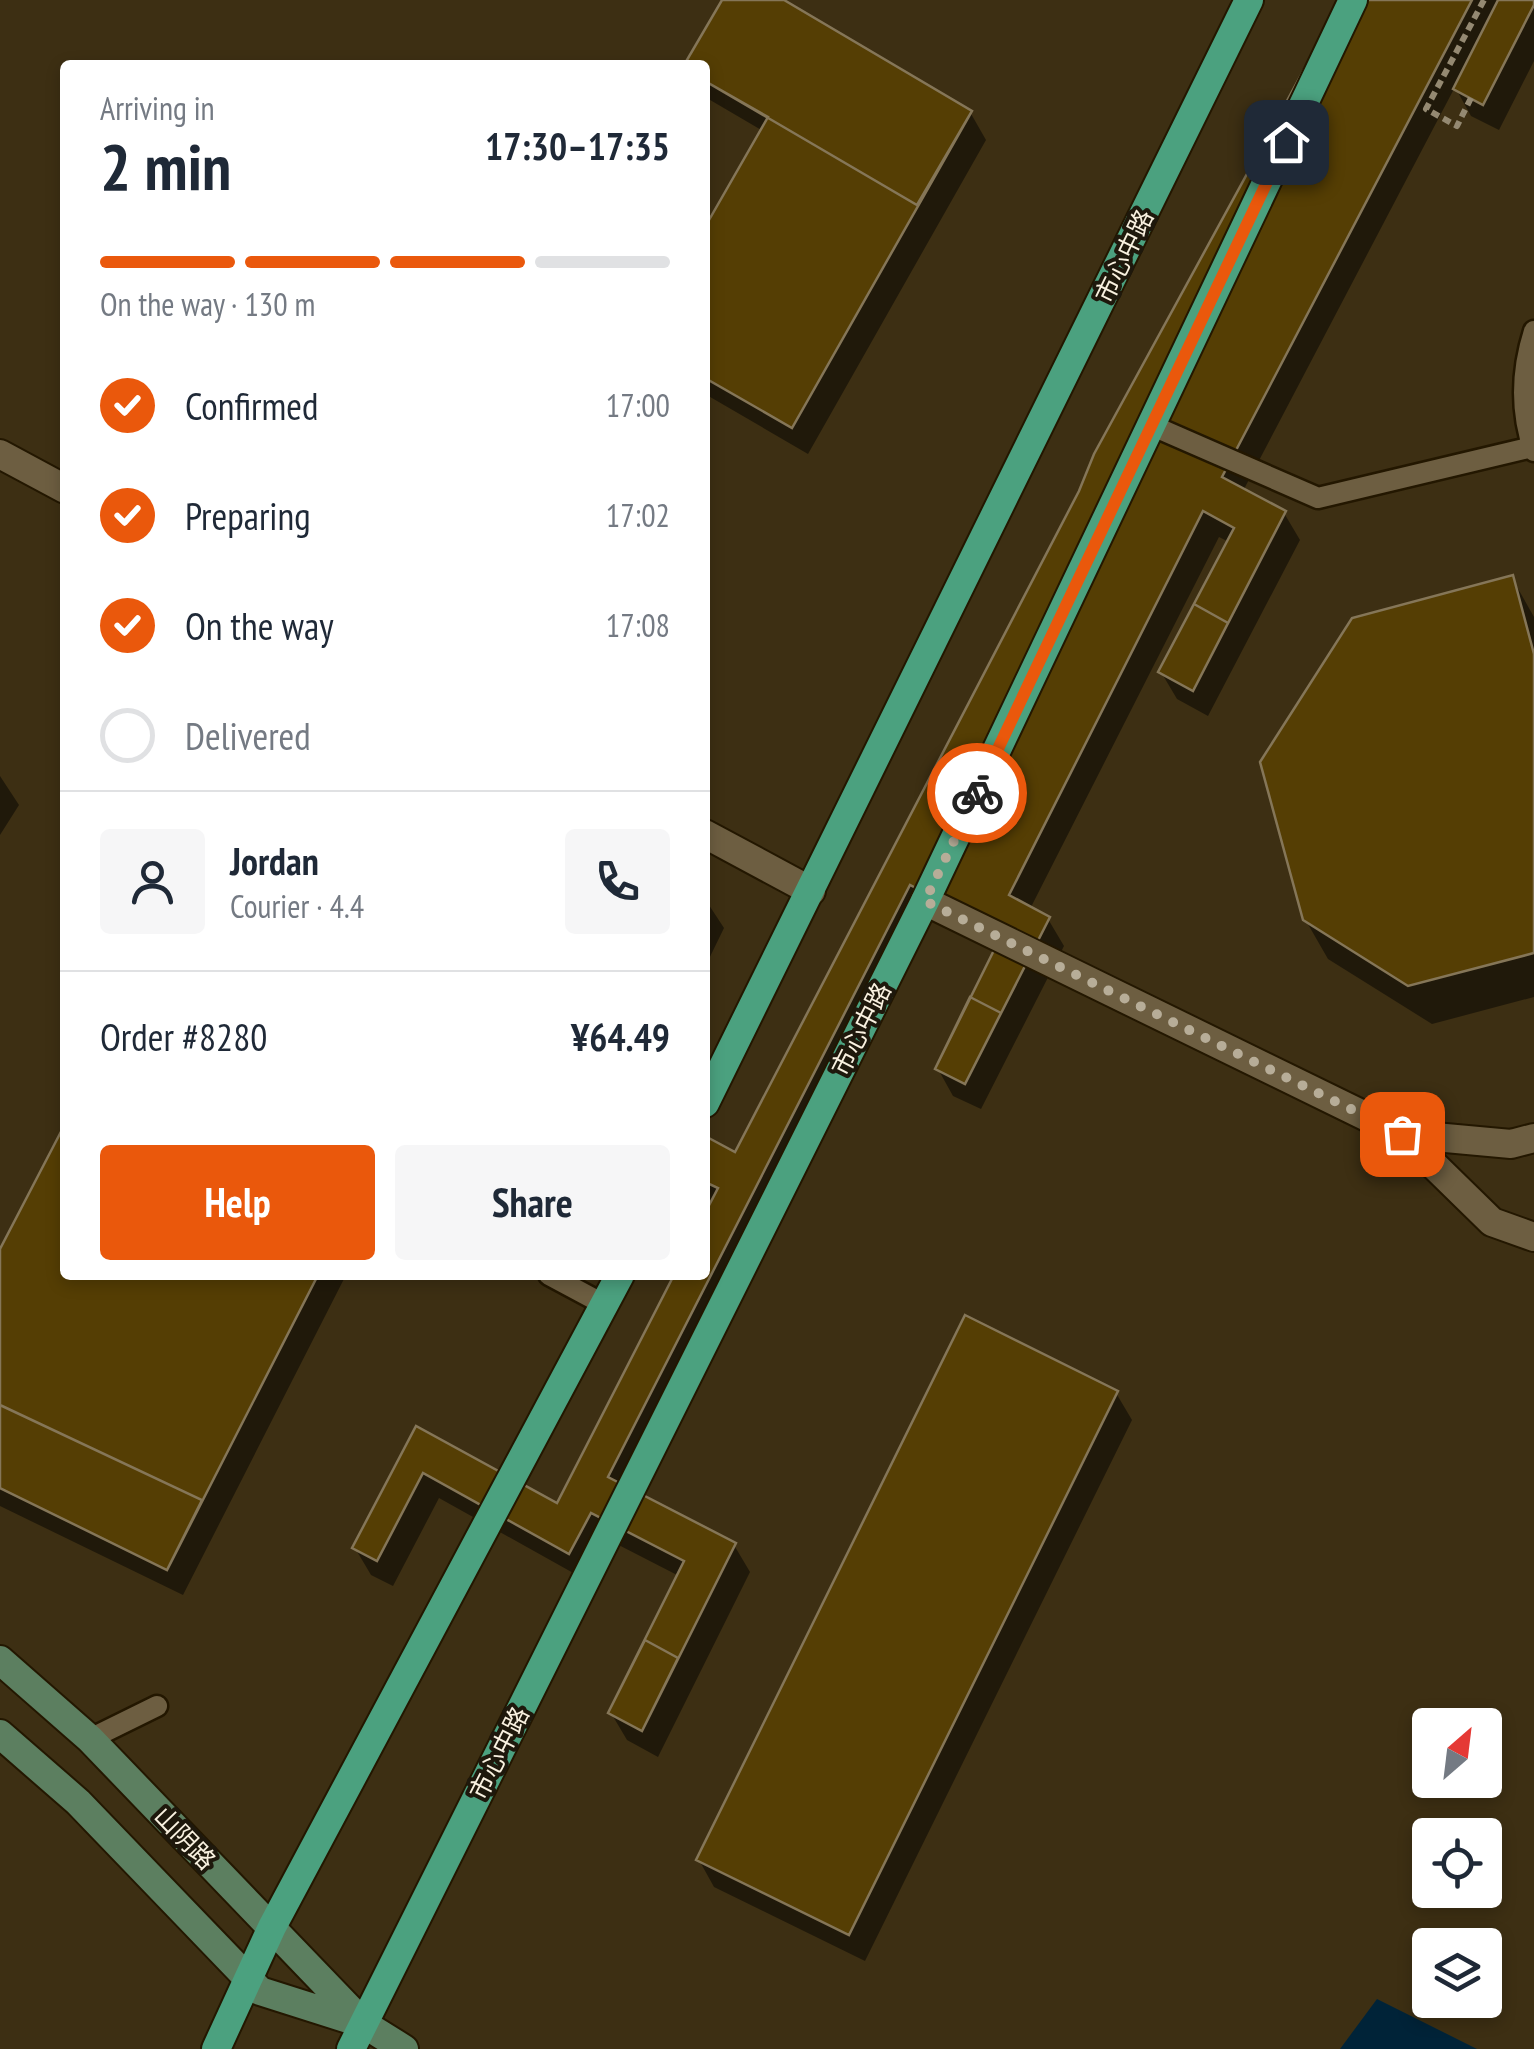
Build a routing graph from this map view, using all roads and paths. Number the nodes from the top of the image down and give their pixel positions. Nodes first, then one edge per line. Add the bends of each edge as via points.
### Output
1 (1249, 0) edge
2 (1353, 0) edge
3 (1484, 0) edge
4 (1471, 98) dead end
5 (1534, 332) edge
6 (1154, 426) junction
7 (1533, 449) edge
8 (0, 454) edge
9 (60, 486) edge
10 (710, 837) edge
11 (811, 891) junction
12 (925, 901) junction
13 (710, 1094) edge
14 (1402, 1134) junction
15 (1534, 1138) edge
16 (1534, 1237) edge
17 (558, 1280) edge
18 (618, 1280) edge
19 (605, 1305) junction
20 (0, 1660) edge
21 (157, 1706) dead end
22 (0, 1734) edge
23 (90, 1739) junction
24 (272, 1927) junction
25 (248, 1979) junction
26 (357, 2036) edge
27 (216, 2049) edge
28 (404, 2049) edge

1 - 11 main road, 市心中路
2 - 6 main road, 市心中路
3 - 4 path via 1426,109 1458,126
5 - 7 lane via 1523,385
6 - 7 lane via 1318,498
6 - 12 main road, 市心中路
8 - 9 street
10 - 11 street
11 - 13 main road, 市心中路
12 - 14 street
12 - 26 main road, 市心中路
14 - 15 street via 1511,1144
14 - 16 street via 1492,1222
17 - 19 lane
18 - 19 main road
19 - 24 main road
20 - 23 main road, 山阴路
21 - 23 lane
22 - 25 main road, 山阴路 via 78,1802
23 - 24 main road, 山阴路
24 - 25 main road
24 - 26 main road, 山阴路
25 - 26 main road, 山阴路 via 260,1991
25 - 27 main road
26 - 28 main road, 山阴路

